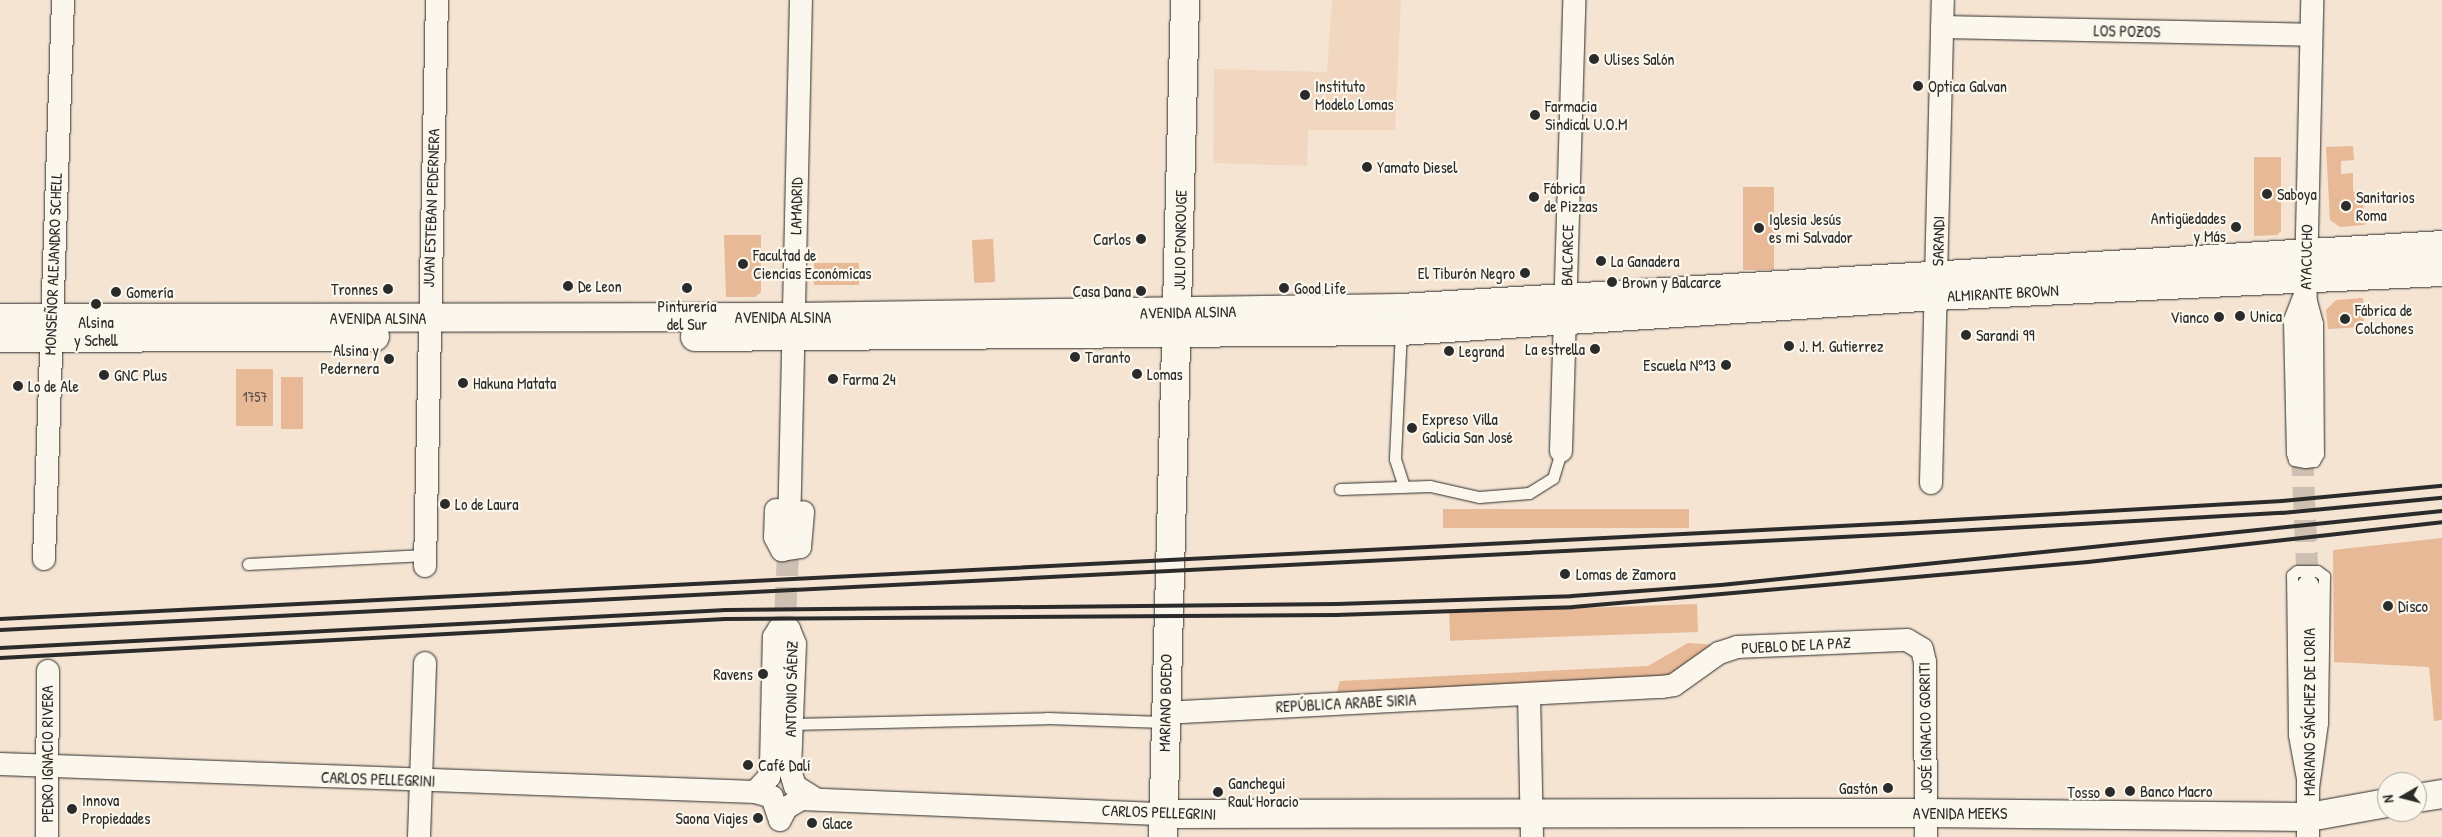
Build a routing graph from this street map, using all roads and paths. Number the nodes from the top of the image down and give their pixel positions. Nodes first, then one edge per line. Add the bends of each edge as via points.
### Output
1 (63, 0) edge
2 (437, 0) edge
3 (800, 0) edge
4 (1185, 0) edge
5 (1574, 0) edge
6 (1942, 0) edge
7 (2312, 0) edge
8 (1942, 27) junction
9 (2311, 35) junction
10 (2442, 245) edge
11 (2305, 266) junction
12 (2442, 272) edge
13 (1937, 286) junction
14 (1566, 310) junction
15 (0, 318) edge
16 (1401, 319) junction
17 (1178, 324) junction
18 (50, 328) junction
19 (428, 328) junction
20 (794, 332) junction
21 (0, 338) edge
22 (1561, 451) joint
23 (2302, 454) tunnel mouth
24 (1932, 483) dead end
25 (1404, 487) junction
26 (1340, 489) dead end
27 (789, 531) tunnel mouth
28 (44, 559) dead end
29 (425, 561) joint
30 (248, 564) dead end
31 (1168, 570) joint
32 (2308, 586) tunnel mouth
33 (784, 642) tunnel mouth
34 (1922, 649) joint
35 (424, 663) dead end
36 (48, 671) dead end
37 (1529, 694) junction
38 (1163, 717) junction
39 (792, 724) junction
40 (0, 764) edge
41 (48, 766) junction
42 (421, 781) junction
43 (755, 792) junction
44 (2442, 794) edge
45 (2427, 796) edge
46 (816, 799) junction
47 (2377, 807) edge
48 (1164, 825) edge
49 (1926, 825) edge
50 (1532, 826) edge
51 (2308, 827) edge
52 (780, 828) edge
53 (47, 837) edge
54 (419, 837) edge

1 - 18 street, MONSEÑOR ALEJANDRO SCHELL
2 - 19 street, JUAN ESTEBAN PEDERNERA
3 - 20 street, LAMADRID
4 - 17 main road, JULIO FONROUGE
5 - 14 street, BALCARCE
6 - 8 street, SARANDI
7 - 9 street, AYACUCHO
8 - 9 street, LOS POZOS
8 - 13 street, SARANDI
9 - 11 street, AYACUCHO
10 - 11 main road, ALMIRANTE BROWN
11 - 11 lane via 2289,319 2292,453 2294,460 2305,462 2314,461 2318,454 2316,323
11 - 12 main road, ALMIRANTE BROWN
11 - 13 main road, ALMIRANTE BROWN
11 - 23 street, AYACUCHO
13 - 14 main road, ALMIRANTE BROWN
13 - 24 street, SARANDI
14 - 16 main road, AVENIDA ALSINA
14 - 22 street, BALCARCE
15 - 18 main road, AVENIDA ALSINA
16 - 17 main road, AVENIDA ALSINA
16 - 25 lane via 1395,458
17 - 20 main road, AVENIDA ALSINA
17 - 31 main road, JULIO FONROUGE
18 - 19 main road, AVENIDA ALSINA
18 - 21 main road, AVENIDA ALSINA
18 - 28 street, MONSEÑOR ALEJANDRO SCHELL
19 - 20 main road, AVENIDA ALSINA
19 - 29 street, JUAN ESTEBAN PEDERNERA
20 - 20 street, LAMADRID via 775,537 782,550 795,551 802,538
20 - 27 street, LAMADRID
22 - 25 lane via 1552,478 1529,493 1479,497 1430,486
25 - 26 lane
29 - 30 lane
31 - 38 main road, MARIANO BOEDO
32 - 51 street, MARIANO SÁNCHEZ DE LORIA
33 - 52 street, ANTONIO SÁENZ
34 - 37 street, PUEBLO DE LA PAZ via 1908,640 1737,647 1719,652 1674,685
34 - 49 street, JOSÉ IGNACIO GORRITI
35 - 42 street
36 - 41 street, PEDRO IGNACIO RIVERA
37 - 38 street, REPÚBLICA ARABE SIRIA
37 - 50 street
38 - 39 lane
38 - 48 main road, MARIANO BOEDO
39 - 43 street, ANTONIO SÁENZ via 794,639 789,629 779,629 774,637 771,764 765,784
39 - 46 street, ANTONIO SÁENZ via 792,780
40 - 41 street, CARLOS PELLEGRINI
41 - 42 street, CARLOS PELLEGRINI
41 - 53 street, PEDRO IGNACIO RIVERA
42 - 43 street, CARLOS PELLEGRINI
42 - 54 street
43 - 52 street via 772,797
44 - 45 main road
46 - 48 street, CARLOS PELLEGRINI
46 - 52 street, CARLOS PELLEGRINI via 792,802
47 - 51 main road, AVENIDA MEEKS
48 - 50 main road, CARLOS PELLEGRINI
49 - 50 main road, AVENIDA MEEKS
49 - 51 main road, AVENIDA MEEKS
51 - 51 lane via 2322,723 2324,576 2317,571 2292,575 2294,735

